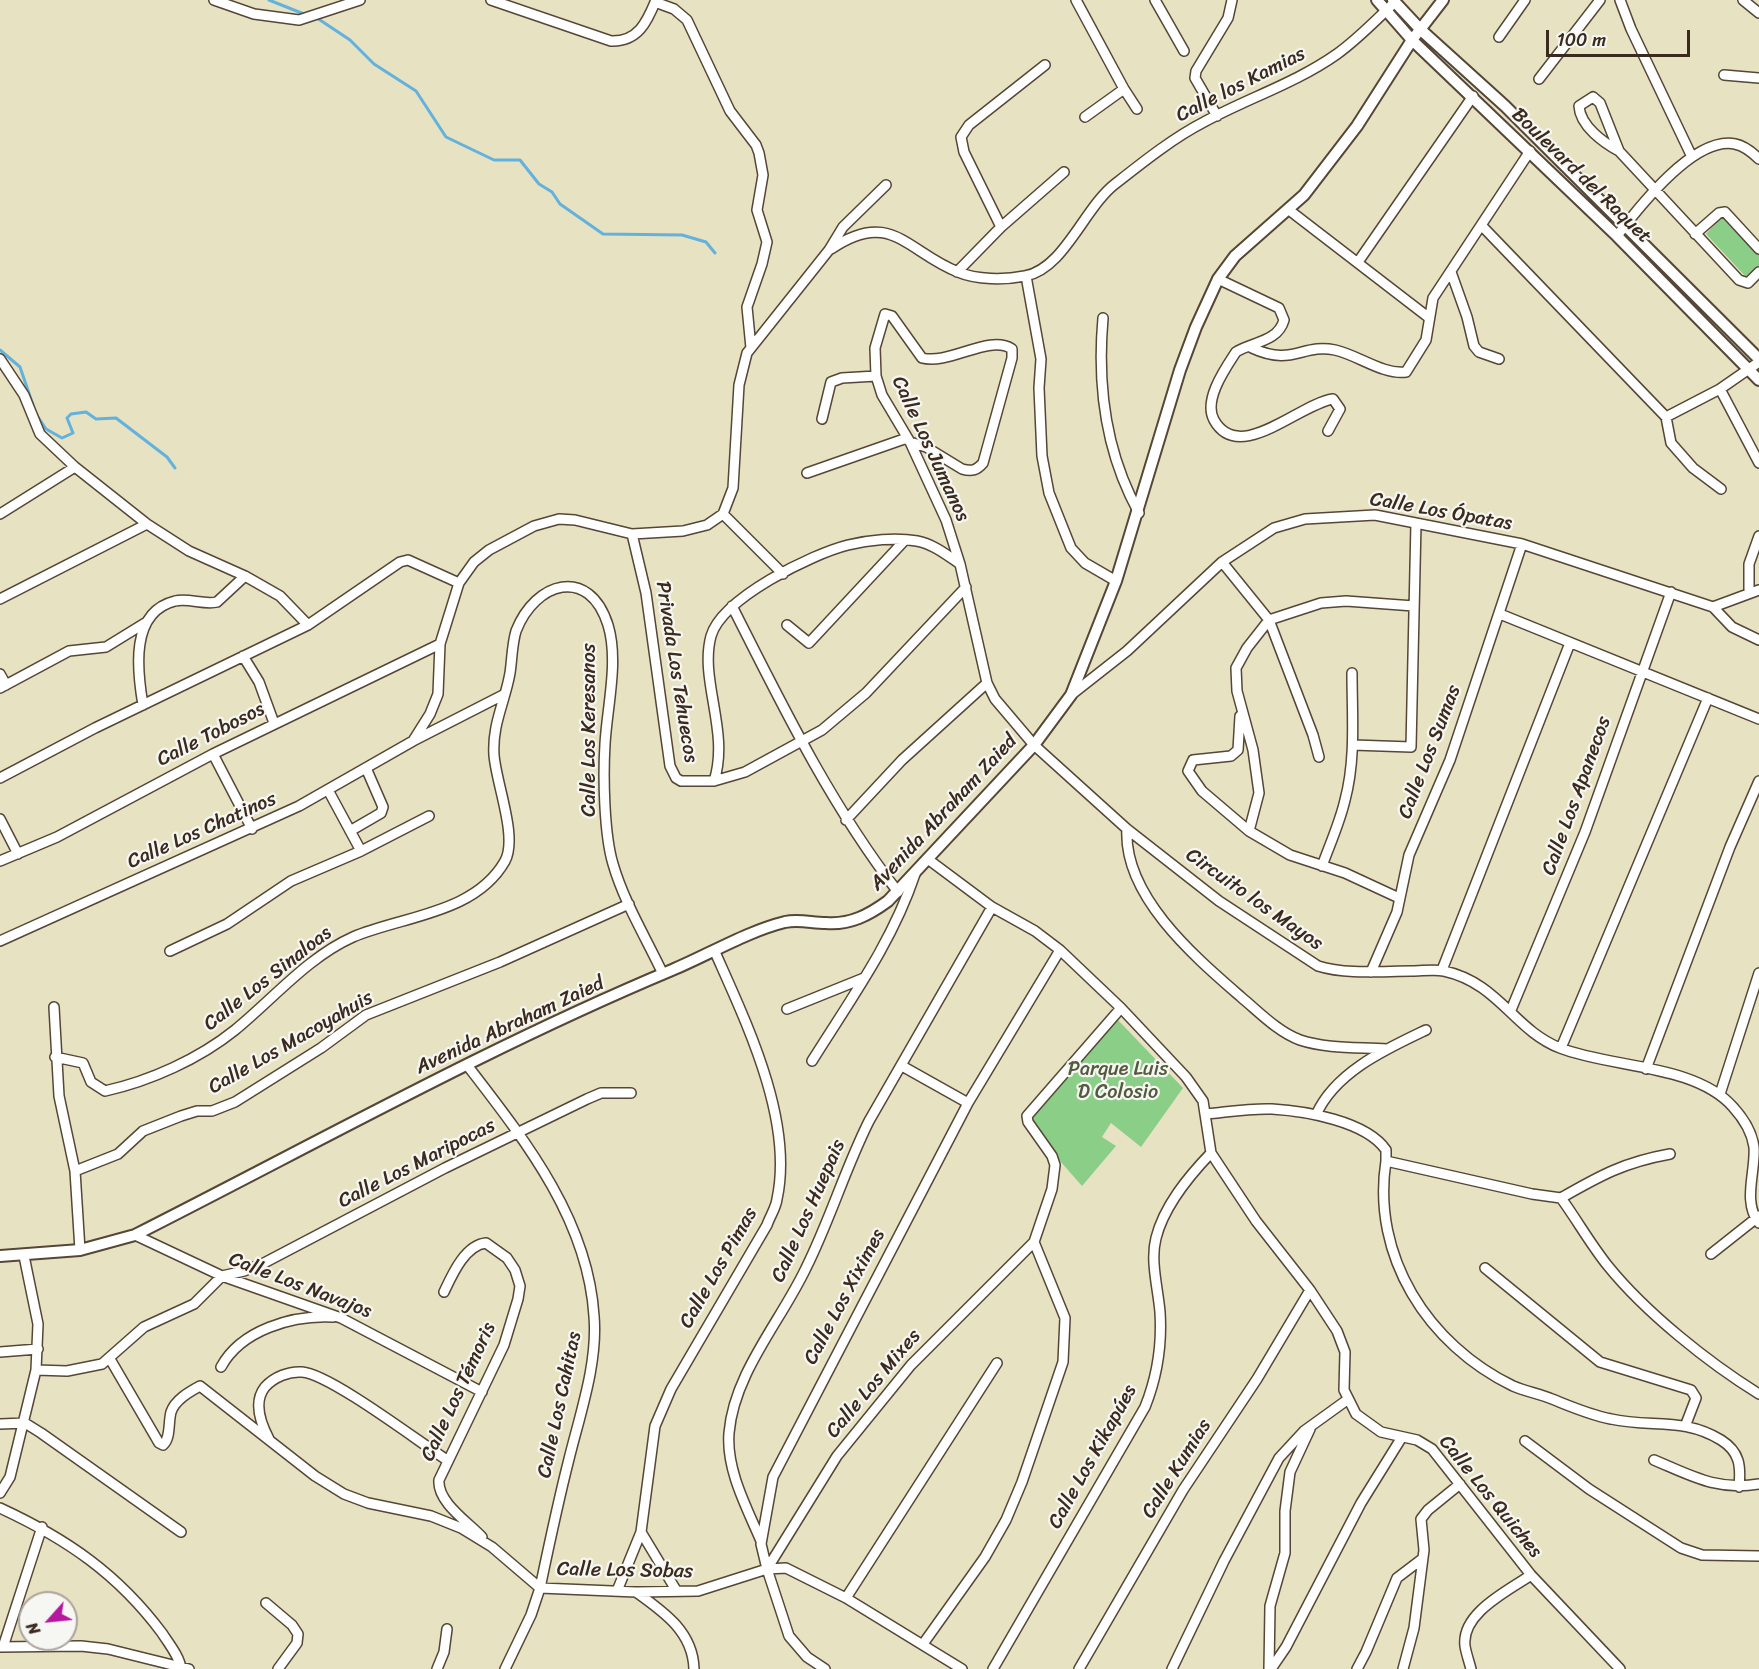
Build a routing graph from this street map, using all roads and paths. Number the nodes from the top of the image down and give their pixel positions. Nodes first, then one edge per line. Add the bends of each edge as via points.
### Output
1 (214, 0) edge
2 (360, 0) edge
3 (491, 0) edge
4 (1076, 0) edge
5 (1155, 0) edge
6 (1232, 0) edge
7 (1377, 0) edge
8 (1443, 0) edge
9 (1525, 0) edge
10 (1599, 0) edge
11 (1620, 0) edge
12 (1743, 0) edge
13 (655, 1) edge
14 (1394, 1) edge
15 (1385, 11) junction
16 (1759, 13) edge
17 (1420, 30) junction
18 (1499, 37) dead end
19 (1412, 40) junction
20 (1184, 51) dead end
21 (1045, 65) dead end
22 (1724, 75) dead end
23 (1759, 78) edge
24 (1539, 79) dead end
25 (1124, 89) junction
26 (1473, 96) junction
27 (1137, 109) dead end
28 (1217, 116) junction
29 (1085, 117) dead end
30 (1530, 151) junction
31 (1619, 151) junction
32 (1692, 157) junction
33 (1759, 159) edge
34 (1064, 172) dead end
35 (886, 185) dead end
36 (1655, 191) junction
37 (1289, 210) junction
38 (1482, 226) junction
39 (1624, 226) junction
40 (1000, 228) junction
41 (1695, 234) junction
42 (1617, 236) junction
43 (1759, 249) edge
44 (829, 250) junction
45 (1358, 262) junction
46 (957, 272) junction
47 (1451, 272) junction
48 (1759, 272) edge
49 (1026, 276) junction
50 (1218, 279) junction
51 (1428, 317) junction
52 (1103, 318) dead end
53 (751, 348) junction
54 (1252, 348) junction
55 (0, 359) edge
56 (1499, 359) dead end
57 (1759, 361) edge
58 (1749, 370) junction
59 (876, 376) junction
60 (1759, 380) edge
61 (1720, 389) junction
62 (1666, 417) junction
63 (822, 419) dead end
64 (1328, 431) dead end
65 (909, 440) junction
66 (1759, 463) edge
67 (75, 467) junction
68 (807, 473) dead end
69 (1720, 489) dead end
70 (1138, 513) junction
71 (0, 514) edge
72 (723, 514) junction
73 (1416, 523) junction
74 (147, 524) junction
75 (632, 534) junction
76 (1759, 536) edge
77 (905, 540) junction
78 (1522, 544) junction
79 (1222, 562) junction
80 (960, 564) junction
81 (783, 574) junction
82 (245, 576) junction
83 (1116, 581) junction
84 (459, 584) junction
85 (966, 587) junction
86 (1754, 591) edge
87 (1671, 592) junction
88 (0, 599) edge
89 (732, 606) junction
90 (1413, 606) junction
91 (1713, 607) junction
92 (1500, 614) junction
93 (525, 615) joint
94 (1269, 621) junction
95 (146, 623) junction
96 (787, 625) dead end
97 (308, 626) junction
98 (1759, 640) edge
99 (1570, 643) junction
100 (440, 644) junction
101 (243, 656) junction
102 (1641, 671) junction
103 (1352, 673) dead end
104 (0, 674) edge
105 (987, 683) junction
106 (3, 687) edge
107 (503, 695) junction
108 (1071, 695) junction
109 (1708, 698) junction
110 (1240, 701) junction
111 (142, 705) junction
112 (1759, 719) edge
113 (274, 723) junction
114 (413, 741) junction
115 (801, 742) junction
116 (1034, 745) junction
117 (1353, 745) junction
118 (213, 754) junction
119 (1319, 757) dead end
120 (366, 768) junction
121 (0, 778) edge
122 (714, 781) junction
123 (1759, 781) edge
124 (328, 790) junction
125 (429, 816) dead end
126 (0, 819) edge
127 (846, 820) junction
128 (252, 829) junction
129 (1126, 829) junction
130 (350, 831) junction
131 (1249, 831) junction
132 (360, 851) junction
133 (18, 854) junction
134 (929, 860) junction
135 (0, 861) edge
136 (1322, 866) junction
137 (915, 874) junction
138 (898, 892) junction
139 (1399, 898) junction
140 (629, 904) junction
141 (992, 907) junction
142 (0, 941) edge
143 (1060, 950) junction
144 (170, 951) dead end
145 (716, 952) junction
146 (1442, 970) junction
147 (1371, 972) junction
148 (663, 974) junction
149 (1759, 974) edge
150 (864, 978) junction
151 (54, 1007) dead end
152 (1121, 1008) junction
153 (787, 1009) dead end
154 (1511, 1010) junction
155 (1426, 1030) dead end
156 (1561, 1048) junction
157 (1386, 1049) junction
158 (54, 1057) junction
159 (812, 1061) dead end
160 (467, 1065) junction
161 (902, 1065) junction
162 (1646, 1069) junction
163 (631, 1093) dead end
164 (1720, 1094) junction
165 (968, 1103) junction
166 (1207, 1114) junction
167 (1316, 1115) junction
168 (519, 1132) junction
169 (1211, 1154) junction
170 (1670, 1154) dead end
171 (1386, 1161) junction
172 (75, 1171) junction
173 (1562, 1198) junction
174 (1758, 1219) edge
175 (135, 1235) junction
176 (1034, 1242) junction
177 (80, 1250) junction
178 (1711, 1254) dead end
179 (0, 1256) edge
180 (24, 1256) junction
181 (1485, 1268) dead end
182 (222, 1276) junction
183 (1310, 1290) junction
184 (444, 1292) dead end
185 (341, 1317) junction
186 (38, 1349) junction
187 (0, 1352) edge
188 (110, 1359) junction
189 (997, 1363) dead end
190 (221, 1367) dead end
191 (36, 1370) junction
192 (482, 1392) junction
193 (1759, 1394) edge
194 (1347, 1401) junction
195 (25, 1423) junction
196 (0, 1424) edge
197 (1686, 1424) junction
198 (1312, 1425) junction
199 (1402, 1437) junction
200 (1524, 1441) dead end
201 (270, 1442) junction
202 (447, 1460) junction
203 (1654, 1460) dead end
204 (1460, 1484) junction
205 (1759, 1484) edge
206 (1739, 1487) junction
207 (0, 1493) edge
208 (0, 1508) edge
209 (42, 1527) junction
210 (181, 1532) dead end
211 (640, 1532) junction
212 (761, 1544) junction
213 (492, 1547) junction
214 (1759, 1557) edge
215 (1422, 1559) junction
216 (767, 1569) junction
217 (1531, 1575) junction
218 (540, 1588) junction
219 (676, 1590) junction
220 (617, 1591) junction
221 (636, 1592) junction
222 (846, 1598) junction
223 (266, 1603) dead end
224 (447, 1629) dead end
225 (922, 1644) junction
226 (2, 1647) edge
227 (184, 1668) edge
228 (278, 1669) edge
229 (437, 1669) edge
230 (506, 1669) edge
231 (694, 1669) edge
232 (825, 1669) edge
233 (962, 1669) edge
234 (993, 1669) edge
235 (1079, 1669) edge
236 (1172, 1669) edge
237 (1270, 1669) edge
238 (1357, 1669) edge
239 (1403, 1669) edge
240 (1471, 1669) edge
241 (1620, 1669) edge

1 - 2 street via 254,14 299,20
3 - 13 street via 611,41 630,39 641,29
4 - 25 street
5 - 20 street
6 - 28 street via 1228,18 1195,78
7 - 15 street, Boulevard del Raquet
8 - 17 street, Avenida Abraham Zaied
9 - 18 street
10 - 24 street
11 - 32 street
12 - 16 street
13 - 53 street via 687,20 730,111 759,153 763,175 757,210 766,242 747,307
14 - 15 street, Calle los Kamias
14 - 17 street, Boulevard del Raquet
15 - 19 street, Boulevard del Raquet
15 - 28 street, Calle los Kamias via 1338,53 1305,74
17 - 19 street, Avenida Abraham Zaied
17 - 39 street, Boulevard del Raquet via 1505,106
19 - 26 street, Boulevard del Raquet
19 - 37 street, Avenida Abraham Zaied via 1357,126
21 - 40 street via 969,125 961,137 964,152
22 - 23 street
25 - 27 street
25 - 29 street
26 - 30 street, Boulevard del Raquet
26 - 45 street
28 - 49 street, Calle los Kamias via 1113,185 1050,264
30 - 38 street
30 - 42 street, Boulevard del Raquet
31 - 31 street via 1600,103 1588,98 1579,106 1582,118 1599,138
31 - 36 street
32 - 33 street via 1727,143 1747,149
32 - 36 street
34 - 40 street
35 - 44 street via 856,213
36 - 39 street
36 - 41 street
37 - 45 street
37 - 50 street, Avenida Abraham Zaied via 1251,241
38 - 47 street
38 - 62 street
39 - 42 street
39 - 57 street, Boulevard del Raquet
40 - 46 street
41 - 43 street via 1725,212
41 - 48 street via 1739,280 1748,283
42 - 58 street, Boulevard del Raquet
44 - 46 street, Calle los Kamias via 859,234 882,232 896,236
44 - 53 street
45 - 51 street
46 - 49 street, Calle los Kamias via 979,277
47 - 51 street via 1433,298
47 - 56 street via 1474,346 1479,352
49 - 83 street via 1040,350 1042,456 1049,493 1071,548 1085,563
50 - 54 street via 1274,305 1283,314 1282,326
50 - 70 street, Avenida Abraham Zaied via 1180,370
51 - 54 street via 1426,340 1407,372 1391,371 1336,350 1279,357
52 - 70 street via 1102,401 1108,438 1124,487
53 - 72 street via 741,370 733,488
54 - 64 street via 1236,352 1218,381 1211,414 1216,424 1240,438 1254,436 1333,399 1340,409
55 - 67 street via 24,395 40,434
57 - 58 street
58 - 60 street, Boulevard del Raquet
58 - 61 street
59 - 63 street, Calle Los Jumanos via 831,382
59 - 65 street, Calle Los Jumanos via 886,403
59 - 65 street via 875,348 885,314 892,316 922,358 938,360 991,345 1013,350 979,468 963,469
61 - 62 street
61 - 66 street
62 - 69 street via 1671,443 1693,468
65 - 68 street
65 - 80 street, Calle Los Jumanos via 946,520
67 - 71 street
67 - 74 street
70 - 83 street, Avenida Abraham Zaied
72 - 75 street, Calle Los Chatinos via 707,525 682,531
72 - 81 street
73 - 78 street, Calle Los Ópatas
73 - 79 street, Calle Los Ópatas via 1375,515 1305,519 1274,528
73 - 90 street
74 - 82 street via 189,551
74 - 88 street
75 - 84 street, Calle Los Chatinos via 575,520 559,519 534,526 474,561
75 - 122 street, Privada Los Tehuecos via 646,593 670,766 681,781
76 - 86 street via 1749,564
77 - 80 street via 932,545
77 - 81 street via 850,544
77 - 96 street via 809,643
78 - 87 street, Calle Los Ópatas
78 - 92 street, Calle Los Sumas
79 - 94 street
79 - 108 street, Calle Los Ópatas via 1127,651
80 - 85 street, Calle Los Jumanos
81 - 89 street
82 - 95 street via 217,602 178,601 155,610
82 - 97 street via 280,596
83 - 108 street, Avenida Abraham Zaied
84 - 97 street via 408,560 402,561
84 - 100 street, Calle Los Chatinos
85 - 105 street, Calle Los Jumanos
85 - 115 street, Privada Los Tehuecos via 866,693 822,730
86 - 91 street
87 - 91 street, Calle Los Ópatas
87 - 102 street, Calle Los Apanecos
89 - 115 street
89 - 122 street via 714,628 708,648 720,750
90 - 94 street via 1321,603
90 - 117 street via 1411,747
91 - 98 street, Calle Los Ópatas via 1732,627
92 - 99 street
92 - 139 street, Calle Los Sumas via 1450,760 1413,842
93 - 107 street, Calle Los Sinaloas via 516,632
93 - 140 street, Calle Los Keresanos via 543,593 568,585 584,592 598,606 608,625 612,657 605,748 608,836 612,863
94 - 110 street via 1236,668
94 - 119 street
95 - 106 street via 106,647 69,651
95 - 111 street via 138,661
97 - 101 street
99 - 102 street
99 - 146 street
100 - 113 street, Calle Tobosos
100 - 114 street, Calle Los Chatinos via 438,694
101 - 111 street
101 - 113 street via 259,682
102 - 109 street
102 - 154 street, Calle Los Apanecos via 1585,832
103 - 117 street
104 - 106 street
105 - 116 street, Calle Los Jumanos
105 - 127 street via 902,760
107 - 114 street, Calle Los Chatinos
107 - 158 street, Calle Los Sinaloas via 493,734 494,758 511,847 498,871 485,884 458,902 423,917 367,932 335,946 217,1043 130,1085 105,1091 91,1082 83,1063
108 - 116 street, Avenida Abraham Zaied
109 - 112 street
109 - 156 street
110 - 131 street via 1259,792
110 - 131 street via 1238,750 1231,756 1197,758 1188,771 1202,791
111 - 121 street
113 - 118 street, Calle Tobosos
114 - 120 street, Calle Los Chatinos
115 - 122 street, Privada Los Tehuecos via 745,772
115 - 127 street
116 - 129 street, Circuito los Mayos
116 - 134 street, Avenida Abraham Zaied
117 - 136 street via 1346,798
118 - 128 street
118 - 133 street, Calle Tobosos
120 - 124 street, Calle Los Chatinos
120 - 130 street via 383,807 381,813
123 - 162 street
124 - 128 street, Calle Los Chatinos
124 - 130 street
125 - 132 street
126 - 133 street
127 - 138 street
128 - 142 street, Calle Los Chatinos
129 - 147 street, Circuito los Mayos via 1305,960 1328,969
129 - 157 street via 1129,860 1161,918 1185,948 1268,1020 1299,1040 1314,1044
130 - 132 street
131 - 136 street via 1290,855
132 - 144 street via 291,881 227,924
133 - 135 street, Calle Tobosos
134 - 137 street, Avenida Abraham Zaied
134 - 141 street
136 - 139 street
137 - 138 street, Avenida Abraham Zaied
137 - 150 street via 902,912
138 - 145 street, Avenida Abraham Zaied via 864,917 838,923 788,921
139 - 147 street, Calle Los Sumas via 1392,925
140 - 148 street, Calle Los Keresanos
140 - 172 street, Calle Los Macoyahuis via 366,1016 235,1102 143,1131 118,1154
141 - 143 street
141 - 161 street, Calle Los Huepais
143 - 152 street
143 - 165 street, Calle Los Xiximes
145 - 148 street, Avenida Abraham Zaied
145 - 211 street, Calle Los Pimas via 744,1017 769,1095 780,1155 780,1182 777,1202 767,1224 661,1408
146 - 147 street, Circuito los Mayos
146 - 154 street, Circuito los Mayos via 1479,985
148 - 160 street, Avenida Abraham Zaied
149 - 164 street
150 - 153 street
150 - 159 street
151 - 158 street
152 - 166 street via 1186,1077
152 - 176 street via 1027,1118 1055,1165 1052,1189
154 - 156 street, Circuito los Mayos via 1543,1040
155 - 157 street
156 - 162 street, Circuito los Mayos
157 - 167 street via 1330,1091
158 - 172 street via 58,1096
160 - 168 street, Calle Los Cahitas
160 - 175 street, Avenida Abraham Zaied
161 - 165 street
161 - 212 street, Calle Los Huepais via 855,1150 824,1231 746,1377 732,1414 729,1449
162 - 164 street, Circuito los Mayos
163 - 168 street, Calle Los Maripocas via 601,1093
164 - 174 street, Circuito los Mayos via 1751,1136 1752,1198
165 - 212 street, Calle Los Xiximes via 776,1467
166 - 167 street via 1271,1109
166 - 169 street
167 - 171 street via 1376,1137 1386,1150
168 - 182 street, Calle Los Maripocas via 264,1263
168 - 218 street, Calle Los Cahitas via 573,1230 585,1262 595,1317 591,1361
169 - 183 street via 1256,1221
169 - 234 street, Calle Los Kikapúes via 1185,1182 1155,1240 1160,1315 1154,1386
170 - 173 street via 1606,1172
171 - 173 street
171 - 197 street via 1382,1202 1392,1251 1418,1304 1453,1344 1513,1386 1577,1411 1634,1422
172 - 177 street
173 - 193 street via 1618,1278 1712,1364
174 - 178 street
175 - 177 street, Avenida Abraham Zaied
175 - 182 street, Calle Los Navajos
176 - 216 street, Calle Los Mixes via 911,1365 837,1456
176 - 225 street via 1065,1318 1063,1362 1006,1520 985,1557
177 - 180 street, Avenida Abraham Zaied
179 - 180 street, Avenida Abraham Zaied
180 - 186 street via 38,1324
181 - 197 street via 1600,1362 1691,1390 1696,1398
182 - 185 street, Calle Los Navajos
182 - 188 street via 194,1304 144,1327
183 - 194 street via 1342,1341
183 - 235 street, Calle Kumias via 1183,1490
184 - 192 street, Calle Los Témoris via 461,1263 481,1243 492,1245 515,1270 520,1286 518,1299 504,1345
185 - 190 street via 298,1320 259,1332 230,1351
185 - 192 street, Calle Los Navajos
186 - 187 street
186 - 191 street
188 - 191 street via 82,1370
188 - 201 street, Calle Los Sobas via 159,1443 166,1442 175,1405 200,1386
189 - 222 street
191 - 195 street
192 - 202 street, Calle Los Témoris
194 - 198 street
194 - 199 street, Calle Los Quiches via 1368,1425
195 - 196 street
195 - 207 street via 10,1477
195 - 210 street
197 - 206 street via 1733,1450 1741,1466
198 - 236 street via 1279,1458
198 - 237 street via 1290,1472 1285,1553 1270,1606
199 - 204 street, Calle Los Quiches via 1432,1449
199 - 237 street via 1361,1503 1286,1647
200 - 214 street via 1589,1489 1681,1548 1702,1554
201 - 202 street via 260,1417 259,1401 264,1388 274,1379 303,1372 329,1382
201 - 213 street, Calle Los Sobas via 344,1494 446,1522
202 - 213 street, Calle Los Témoris via 439,1480 441,1493
203 - 206 street via 1712,1484
204 - 215 street via 1421,1519
204 - 217 street, Calle Los Quiches
205 - 206 street
208 - 209 street
209 - 226 street
209 - 227 street via 120,1582
211 - 219 street
211 - 220 street, Calle Los Pimas
212 - 216 street, Calle Los Xiximes
213 - 218 street, Calle Los Sobas
215 - 238 street via 1397,1578
215 - 239 street via 1414,1628
216 - 219 street, Calle Los Sobas via 709,1589
216 - 222 street via 795,1571
216 - 232 street, Calle Los Xiximes via 789,1636 807,1657
217 - 240 street via 1469,1624 1465,1645
217 - 241 street, Calle Los Quiches
218 - 220 street, Calle Los Sobas
218 - 230 street, Calle Los Cahitas
219 - 221 street, Calle Los Sobas
220 - 221 street, Calle Los Sobas
221 - 231 street via 676,1623 687,1640
222 - 225 street
223 - 228 street via 298,1634 297,1643
224 - 229 street
225 - 233 street
226 - 227 street via 108,1649

